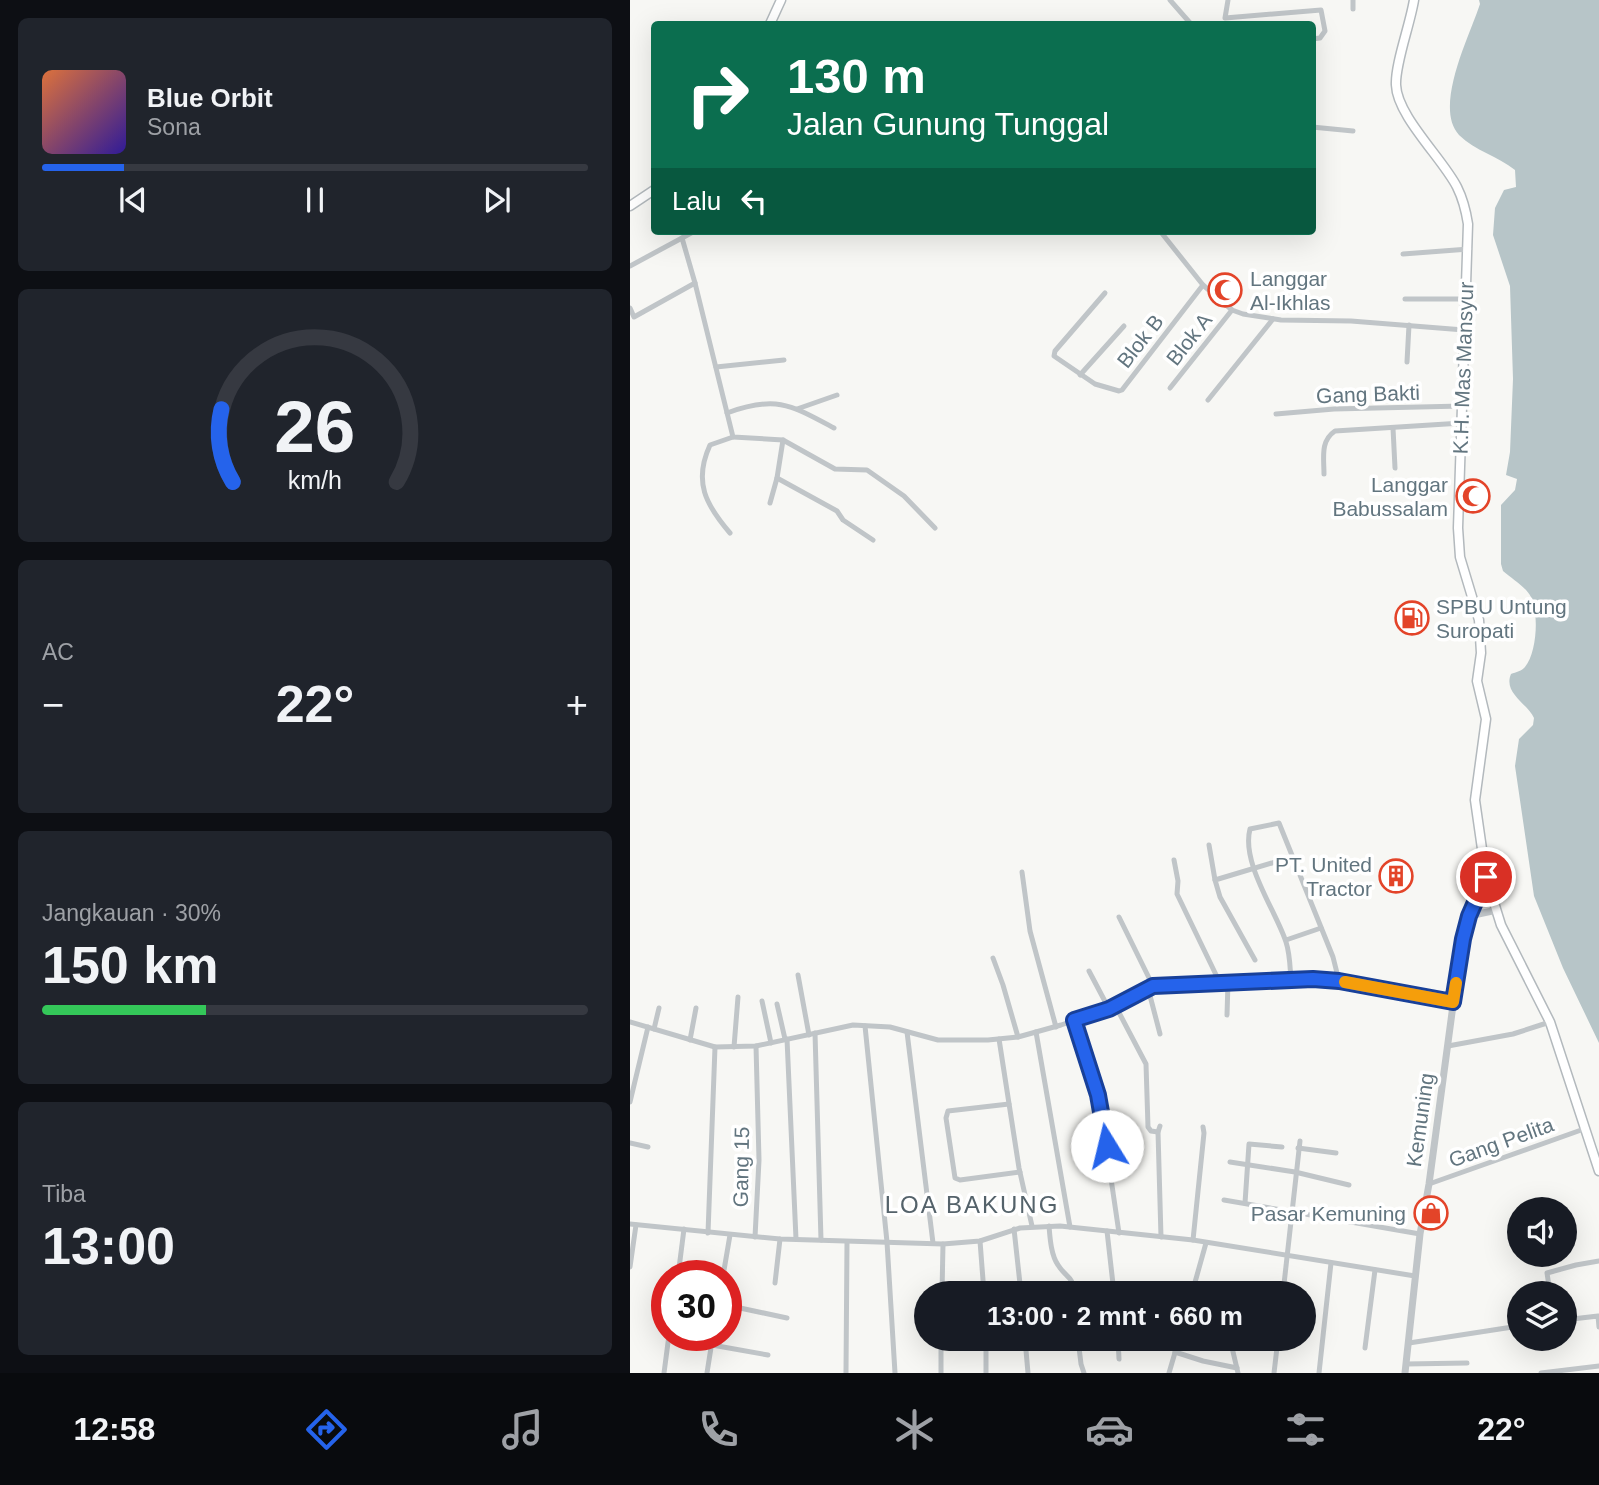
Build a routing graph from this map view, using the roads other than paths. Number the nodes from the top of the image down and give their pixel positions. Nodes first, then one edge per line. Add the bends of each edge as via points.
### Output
1 (781, 0) edge
2 (1170, 0) edge
3 (1228, 0) edge
4 (1353, 0) edge
5 (1414, 0) edge
6 (1353, 9) dead end
7 (1224, 18) junction
8 (771, 21) edge
9 (1188, 21) edge
10 (1222, 21) edge
11 (1316, 38) edge
12 (1316, 127) edge
13 (1353, 131) dead end
14 (651, 192) edge
15 (630, 206) edge
16 (688, 235) edge
17 (1163, 235) edge
18 (682, 238) junction
19 (1469, 249) junction
20 (1403, 254) dead end
21 (630, 266) edge
22 (695, 283) junction
23 (1203, 285) junction
24 (1105, 293) dead end
25 (1405, 299) dead end
26 (1466, 299) junction
27 (630, 308) edge
28 (1232, 310) junction
29 (632, 318) edge
30 (1273, 319) junction
31 (1409, 325) junction
32 (1124, 326) dead end
33 (1465, 330) junction
34 (784, 360) dead end
35 (1407, 362) dead end
36 (716, 367) junction
37 (1080, 375) junction
38 (1170, 388) dead end
39 (836, 395) dead end
40 (1208, 400) dead end
41 (1462, 406) junction
42 (797, 409) junction
43 (727, 413) junction
44 (1276, 414) dead end
45 (1462, 423) junction
46 (834, 428) dead end
47 (1393, 428) junction
48 (733, 437) junction
49 (783, 440) junction
50 (1395, 468) dead end
51 (1324, 474) dead end
52 (777, 478) junction
53 (770, 503) dead end
54 (1481, 504) dead end
55 (1458, 505) junction
56 (935, 528) dead end
57 (730, 533) dead end
58 (873, 540) dead end
59 (1209, 845) dead end
60 (1293, 857) junction
61 (1174, 860) dead end
62 (1255, 869) junction
63 (1022, 872) dead end
64 (1486, 877) junction
65 (1215, 880) junction
66 (1497, 910) junction
67 (1469, 916) junction
68 (1119, 917) dead end
69 (1321, 928) junction
70 (1286, 940) junction
71 (993, 958) dead end
72 (1255, 960) dead end
73 (1088, 971) dead end
74 (798, 975) dead end
75 (1291, 980) junction
76 (1339, 981) junction
77 (1228, 982) junction
78 (1220, 983) junction
79 (1150, 987) junction
80 (738, 997) dead end
81 (762, 1001) dead end
82 (1453, 1002) junction
83 (777, 1004) dead end
84 (1112, 1007) junction
85 (659, 1008) dead end
86 (696, 1009) dead end
87 (1227, 1015) dead end
88 (1074, 1020) junction
89 (630, 1022) edge
90 (1550, 1022) junction
91 (865, 1026) junction
92 (1056, 1027) junction
93 (651, 1028) junction
94 (908, 1032) junction
95 (1036, 1032) junction
96 (812, 1034) junction
97 (1160, 1034) dead end
98 (1018, 1037) junction
99 (786, 1039) junction
100 (999, 1039) junction
101 (690, 1040) junction
102 (771, 1043) junction
103 (756, 1046) junction
104 (1448, 1046) junction
105 (715, 1047) junction
106 (734, 1047) junction
107 (630, 1102) edge
108 (1009, 1104) junction
109 (1203, 1127) dead end
110 (1584, 1129) junction
111 (1300, 1141) dead end
112 (630, 1143) edge
113 (648, 1147) dead end
114 (1282, 1147) dead end
115 (1298, 1148) junction
116 (1336, 1153) dead end
117 (1230, 1162) dead end
118 (1247, 1164) junction
119 (1599, 1171) edge
120 (1020, 1172) junction
121 (1294, 1172) junction
122 (1429, 1184) junction
123 (1349, 1185) dead end
124 (1224, 1200) dead end
125 (1245, 1203) junction
126 (1291, 1211) junction
127 (633, 1225) edge
128 (1032, 1226) junction
129 (1049, 1226) junction
130 (1070, 1227) junction
131 (684, 1229) junction
132 (1014, 1229) junction
133 (1107, 1231) junction
134 (708, 1233) junction
135 (1119, 1233) junction
136 (1420, 1234) junction
137 (730, 1236) junction
138 (755, 1237) junction
139 (1161, 1237) junction
140 (780, 1239) junction
141 (796, 1239) junction
142 (821, 1240) junction
143 (1193, 1240) junction
144 (980, 1241) junction
145 (848, 1242) junction
146 (887, 1242) junction
147 (933, 1243) junction
148 (1206, 1243) junction
149 (943, 1244) junction
150 (1287, 1256) junction
151 (680, 1260) edge
152 (726, 1260) edge
153 (1599, 1261) edge
154 (1331, 1263) junction
155 (630, 1268) edge
156 (1374, 1270) junction
157 (1415, 1276) junction
158 (942, 1281) edge
159 (983, 1281) edge
160 (1020, 1281) edge
161 (1072, 1281) edge
162 (1113, 1281) edge
163 (1195, 1281) edge
164 (1284, 1281) edge
165 (1548, 1281) edge
166 (775, 1283) dead end
167 (742, 1308) edge
168 (787, 1318) dead end
169 (1577, 1318) edge
170 (1507, 1328) edge
171 (1599, 1328) edge
172 (1409, 1343) junction
173 (1365, 1348) dead end
174 (742, 1350) edge
175 (667, 1351) edge
176 (711, 1351) edge
177 (941, 1351) edge
178 (986, 1351) edge
179 (1026, 1351) edge
180 (1080, 1351) edge
181 (1119, 1351) edge
182 (1233, 1351) edge
183 (1277, 1351) edge
184 (1175, 1352) joint
185 (768, 1355) dead end
186 (1119, 1359) dead end
187 (1467, 1363) dead end
188 (1406, 1364) junction
189 (1596, 1366) edge
190 (1237, 1370) edge
191 (664, 1373) edge
192 (707, 1373) edge
193 (846, 1373) edge
194 (895, 1373) edge
195 (941, 1373) edge
196 (986, 1373) edge
197 (1028, 1373) edge
198 (1084, 1373) edge
199 (1169, 1373) edge
200 (1274, 1373) edge
201 (1319, 1373) edge
202 (1405, 1373) edge
203 (1541, 1373) edge

1 - 8 main road
2 - 9 street
3 - 7 street
4 - 6 street
5 - 19 main road, K.H. Mas Mansyur via 1396,74 1397,94 1457,186 1465,207
7 - 10 street
7 - 11 street via 1321,10 1325,31
12 - 13 street
14 - 15 main road
16 - 18 street
17 - 23 street
18 - 21 street
18 - 22 street
19 - 20 street
19 - 26 main road, K.H. Mas Mansyur
22 - 29 street
22 - 36 street
23 - 28 street
23 - 37 street, Blok B via 1122,390
24 - 37 street, Blok B via 1055,351 1054,356
25 - 26 street
26 - 33 main road, K.H. Mas Mansyur
27 - 29 street
28 - 30 street
28 - 38 street, Blok A
30 - 31 street
30 - 40 street
31 - 33 street
31 - 35 street
32 - 37 street
33 - 41 main road, K.H. Mas Mansyur
34 - 36 street
36 - 43 street
39 - 42 street
41 - 44 street, Gang Bakti
41 - 45 main road, K.H. Mas Mansyur
42 - 43 street via 772,403
42 - 46 street
43 - 48 street
45 - 47 street
45 - 55 main road, K.H. Mas Mansyur
47 - 50 street
47 - 51 street via 1345,430 1328,436 1323,448
48 - 49 street
48 - 57 street via 710,445 702,474 707,504
49 - 52 street
49 - 56 street via 835,469 875,474
52 - 53 street
52 - 58 street via 831,508
54 - 55 street
55 - 64 main road, K.H. Mas Mansyur via 1460,557 1479,620 1477,681 1486,719 1475,800
59 - 65 street
60 - 62 street
60 - 62 street via 1279,823 1250,829
60 - 69 street
61 - 78 street via 1177,894
62 - 65 street
62 - 70 street
63 - 92 street via 1030,931
64 - 66 main road, K.H. Mas Mansyur
64 - 67 street, Kemuning
65 - 72 street
66 - 67 street
66 - 90 main road, K.H. Mas Mansyur via 1513,952
67 - 82 street, Kemuning
68 - 79 street
69 - 70 street
69 - 76 street
70 - 75 street
71 - 98 street
73 - 84 street
74 - 96 street
75 - 76 street
75 - 77 street
76 - 82 street
77 - 78 street
77 - 87 street
78 - 79 street
79 - 84 street
79 - 97 street
80 - 106 street
81 - 102 street
82 - 104 street, Kemuning
83 - 99 street
84 - 88 street
84 - 139 street via 1146,1064 1148,1127 1159,1129
85 - 93 street
86 - 101 street
88 - 92 street
88 - 135 street via 1100,1104
89 - 93 street
90 - 104 street
90 - 110 main road, K.H. Mas Mansyur
91 - 94 street
91 - 96 street
91 - 146 street
92 - 95 street
93 - 101 street
93 - 107 street
94 - 100 street via 951,1042
94 - 147 street
95 - 98 street
95 - 130 street
96 - 99 street
96 - 142 street
98 - 100 street
99 - 102 street
99 - 141 street
100 - 108 street
101 - 105 street
102 - 103 street
103 - 106 street
103 - 138 street, Gang 15 via 760,1160
104 - 122 street, Kemuning
105 - 106 street
105 - 134 street
108 - 120 street
108 - 120 street via 948,1111 955,1178
109 - 143 street
110 - 119 main road, K.H. Mas Mansyur
110 - 122 street, Gang Pelita
111 - 115 street
112 - 113 street
114 - 118 street via 1250,1144
115 - 116 street
115 - 121 street
117 - 118 street
118 - 121 street
118 - 125 street
120 - 128 street
121 - 123 street
121 - 126 street
122 - 136 street, Kemuning
124 - 125 street
125 - 126 street
126 - 136 street
126 - 150 street
127 - 131 street
127 - 155 street
128 - 129 street
128 - 132 street
129 - 130 street
129 - 161 street via 1054,1257
130 - 133 street
131 - 134 street
131 - 151 street
132 - 144 street
132 - 160 street
133 - 135 street
133 - 162 street
134 - 137 street
135 - 139 street
136 - 157 street, Kemuning
137 - 138 street
137 - 152 street
138 - 140 street
139 - 143 street
140 - 141 street
140 - 166 street
141 - 142 street
142 - 145 street
143 - 148 street
144 - 149 street
144 - 159 street
145 - 146 street
145 - 193 street
146 - 147 street
146 - 194 street
147 - 149 street
148 - 150 street
148 - 163 street
149 - 158 street
150 - 154 street
150 - 164 street
153 - 165 street via 1547,1273
154 - 156 street
154 - 201 street
156 - 157 street
156 - 173 street
157 - 172 street, Kemuning
167 - 168 street
169 - 171 street via 1598,1316
170 - 172 street
172 - 188 street, Kemuning
174 - 185 street
175 - 191 street
176 - 192 street
177 - 195 street
178 - 196 street
179 - 197 street
180 - 198 street
181 - 186 street
182 - 190 street
183 - 200 street
184 - 190 street
184 - 199 street
187 - 188 street
188 - 202 street, Kemuning
189 - 203 street

